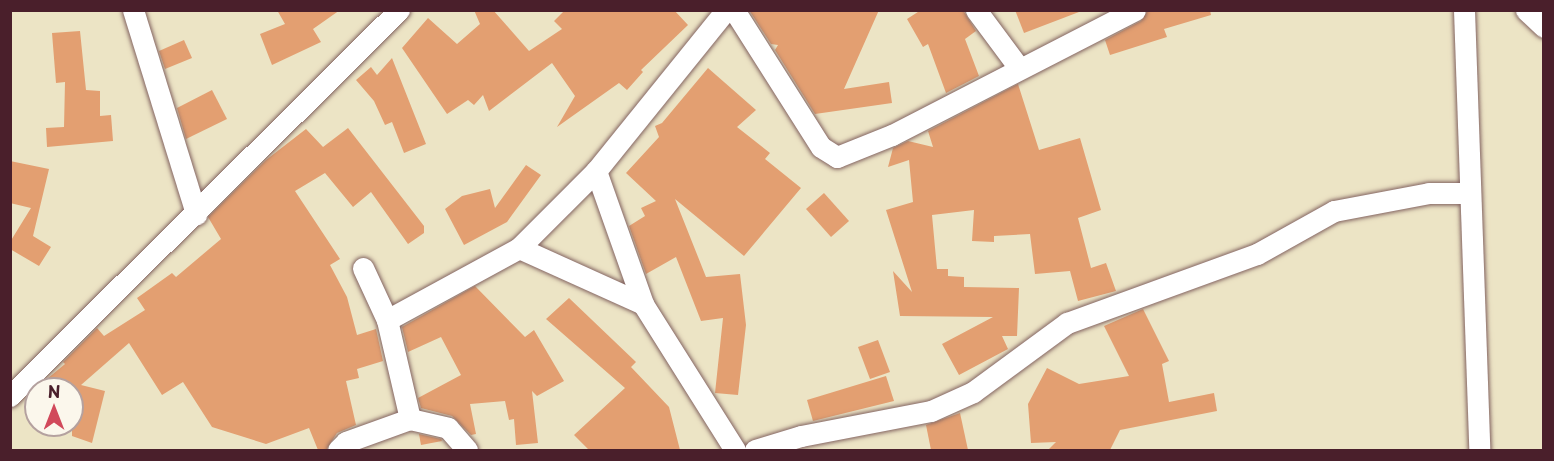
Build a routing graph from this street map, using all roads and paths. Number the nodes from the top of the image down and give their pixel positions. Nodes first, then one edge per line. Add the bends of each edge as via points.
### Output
1 (133, 10) edge
2 (399, 10) edge
3 (726, 10) edge
4 (734, 10) edge
5 (976, 10) edge
6 (1135, 10) edge
7 (1464, 10) edge
8 (1526, 10) edge
9 (1544, 27) edge
10 (1019, 68) junction
11 (596, 171) junction
12 (1470, 193) junction
13 (196, 214) junction
14 (519, 248) junction
15 (363, 268) dead end
16 (643, 304) junction
17 (387, 320) junction
18 (10, 396) edge
19 (410, 419) junction
20 (338, 450) edge
21 (467, 450) edge
22 (735, 450) edge
23 (755, 450) edge
24 (1479, 450) edge

1 - 13 street
2 - 13 street
3 - 11 street
4 - 10 street via 821,147 837,158 892,135
5 - 10 street
6 - 10 street
7 - 12 street
8 - 9 street
11 - 14 street
11 - 16 street
12 - 23 street via 1429,193 1334,211 1257,254 1067,323 983,386 931,411 801,436
12 - 24 street
13 - 18 street
14 - 16 street
14 - 17 street
15 - 17 street
16 - 22 street
17 - 19 street
19 - 20 street via 345,442
19 - 21 street via 448,428

